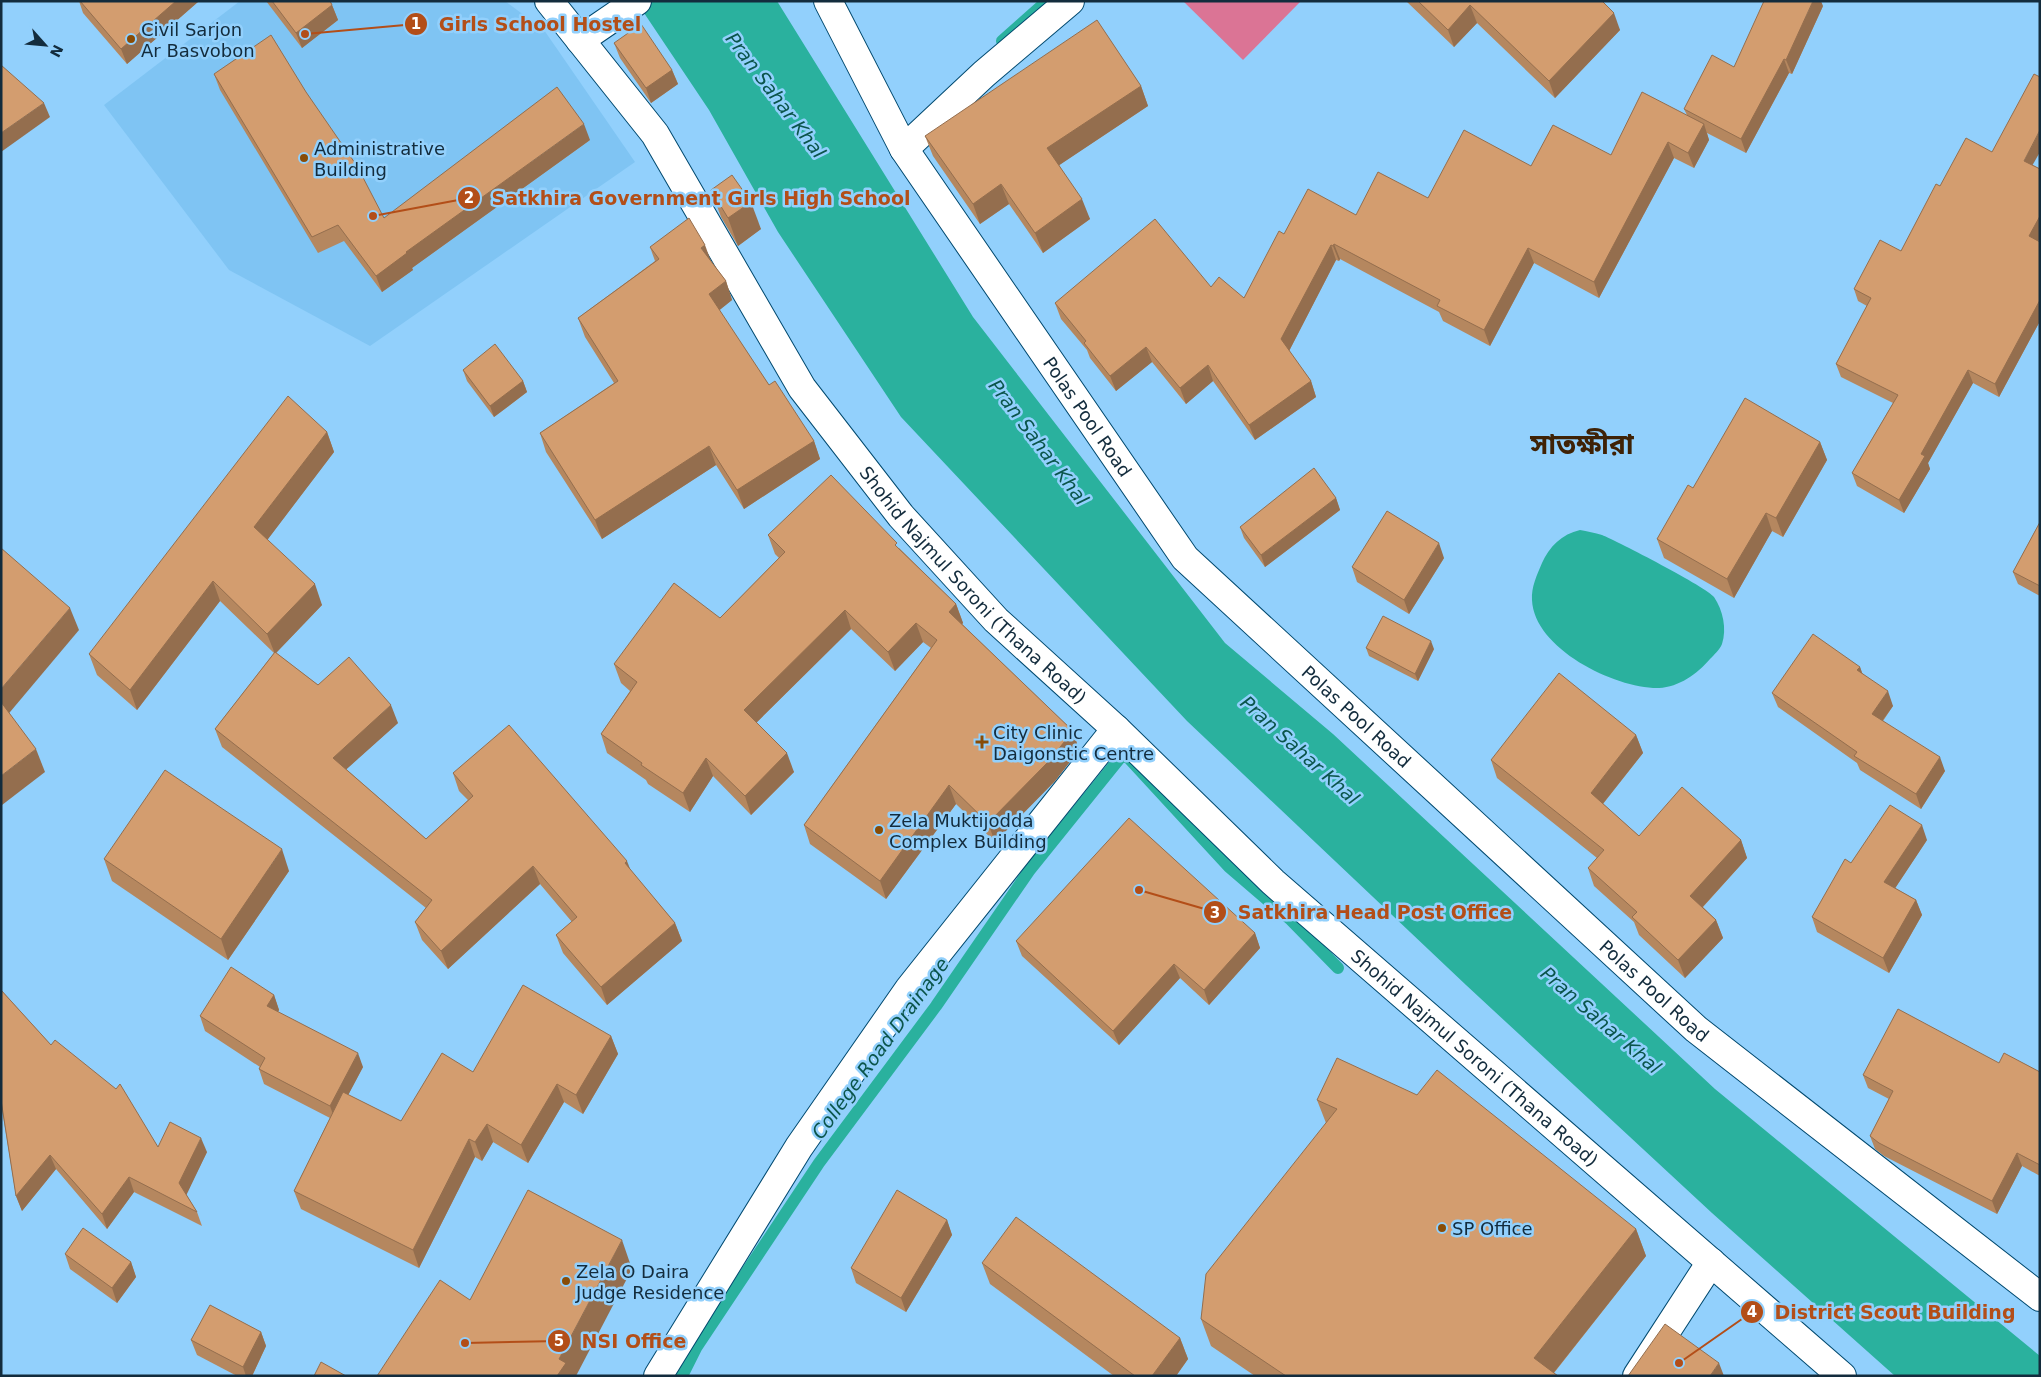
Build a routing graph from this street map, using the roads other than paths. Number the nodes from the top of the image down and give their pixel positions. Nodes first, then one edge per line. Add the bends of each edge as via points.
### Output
1 (549, 1) edge
2 (637, 1) edge
3 (828, 1) edge
4 (1070, 1) edge
5 (580, 40) junction
6 (904, 149) junction
7 (1116, 729) junction
8 (1711, 1262) junction
9 (2040, 1297) edge
10 (658, 1376) edge
11 (1637, 1376) edge
12 (1842, 1376) edge

1 - 5 street, Shohid Najmul Soroni (Thana Road)
2 - 5 street
3 - 6 street, Polas Pool Road
4 - 6 street via 984,74
5 - 7 street, Shohid Najmul Soroni (Thana Road) via 655,134 802,388 901,516 996,620
6 - 9 street, Polas Pool Road via 1186,558 1696,1029
7 - 8 street, Shohid Najmul Soroni (Thana Road) via 1273,882
7 - 10 street via 909,989 799,1147
8 - 11 street
8 - 12 street, Shohid Najmul Soroni (Thana Road)

